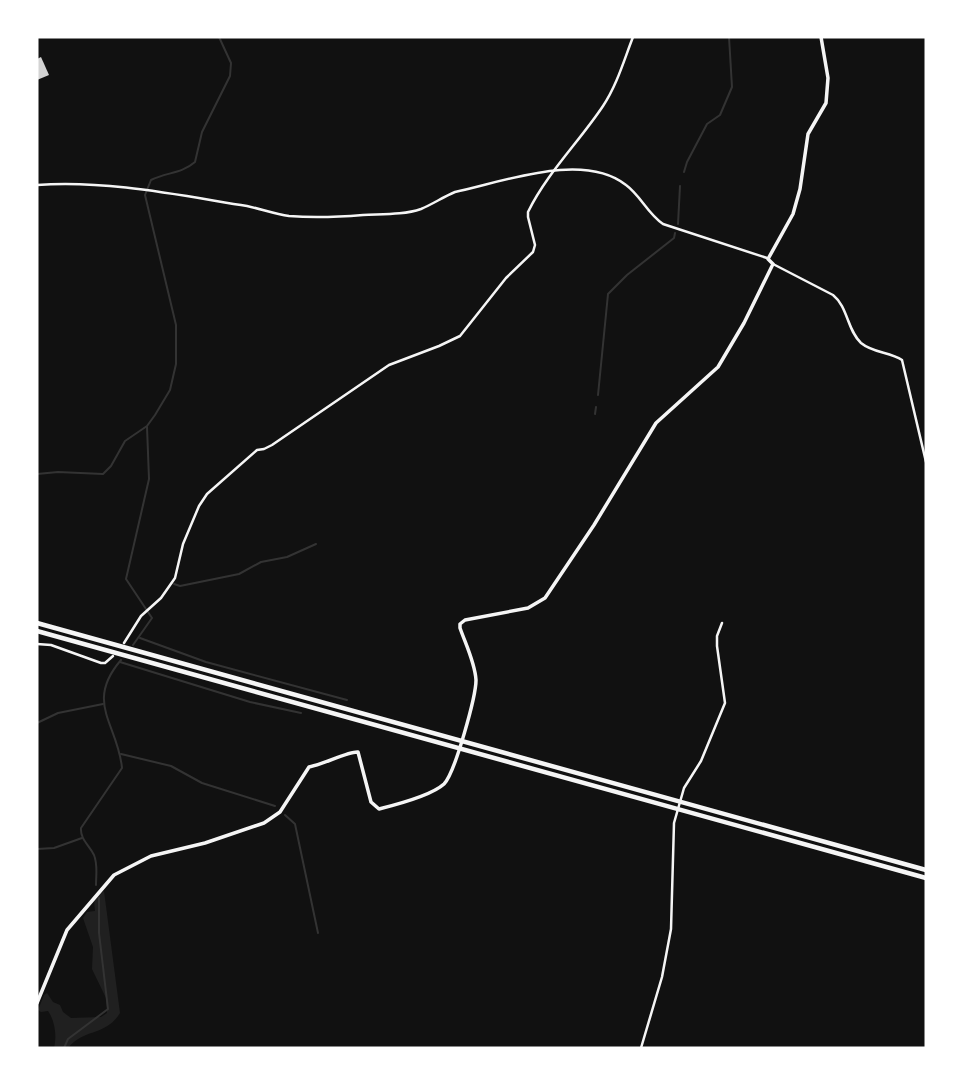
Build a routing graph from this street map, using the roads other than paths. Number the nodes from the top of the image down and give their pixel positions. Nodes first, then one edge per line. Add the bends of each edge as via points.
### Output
1 (633, 37) edge
2 (821, 37) edge
3 (557, 169) junction
4 (37, 185) edge
5 (768, 259) junction
6 (773, 264) junction
7 (926, 462) edge
8 (37, 623) edge
9 (722, 623) dead end
10 (37, 631) edge
11 (124, 643) dead end
12 (37, 644) edge
13 (113, 656) dead end
14 (926, 870) edge
15 (926, 878) edge
16 (37, 1003) edge
17 (641, 1048) edge

1 - 3 street via 612,90
2 - 5 street via 828,78 826,103 808,134 793,215
3 - 4 street via 454,192 420,209 379,215 285,215 138,188 74,182
3 - 5 street via 608,175 625,184 663,224
3 - 11 street via 528,212 533,252 460,335 389,365 257,450 207,494 183,544 175,578
5 - 6 street
6 - 7 street via 833,295 860,342 902,360
6 - 16 street via 718,367 656,423 545,597 528,608 461,622 476,689 450,776 439,787 379,809 371,802 360,754 352,751 309,767 280,811 264,823 122,869 67,930
8 - 14 highway
9 - 17 street via 717,646 724,708 684,788 674,823 671,929
10 - 15 highway
12 - 13 street via 101,663

